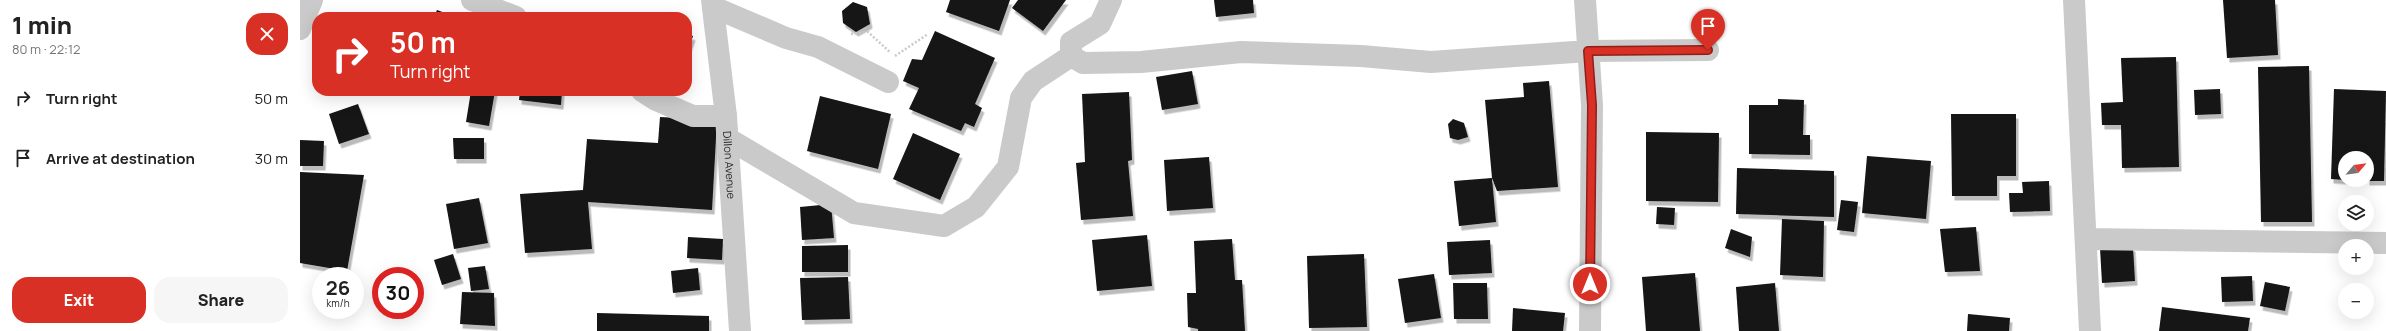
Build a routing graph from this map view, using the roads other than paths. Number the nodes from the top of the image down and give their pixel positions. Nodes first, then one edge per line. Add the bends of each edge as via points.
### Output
1 (312, 0) edge
2 (472, 0) edge
3 (1112, 0) edge
4 (1585, 0) edge
5 (2074, 0) edge
6 (713, 4) edge
7 (503, 12) edge
8 (300, 29) edge
9 (1708, 50) dead end
10 (1588, 51) junction
11 (1071, 56) junction
12 (888, 82) dead end
13 (650, 96) edge
14 (726, 116) junction
15 (727, 138) junction
16 (2086, 239) junction
17 (2386, 243) edge
18 (740, 331) edge
19 (1590, 331) edge
20 (2090, 331) edge

1 - 8 street
2 - 7 street
3 - 11 street via 1100,24 1070,42
4 - 10 street
5 - 16 street
6 - 12 street via 786,38 818,48
6 - 14 street, Dillon Avenue
9 - 10 street
10 - 11 street via 1431,62 1361,56 1241,52 1141,62 1083,63
10 - 19 street via 1592,105
11 - 15 street via 1033,81 1021,98 1008,167 976,207 944,226 854,213
13 - 14 street via 693,116
14 - 15 street, Dillon Avenue
15 - 18 street, Dillon Avenue
16 - 17 street
16 - 20 street

